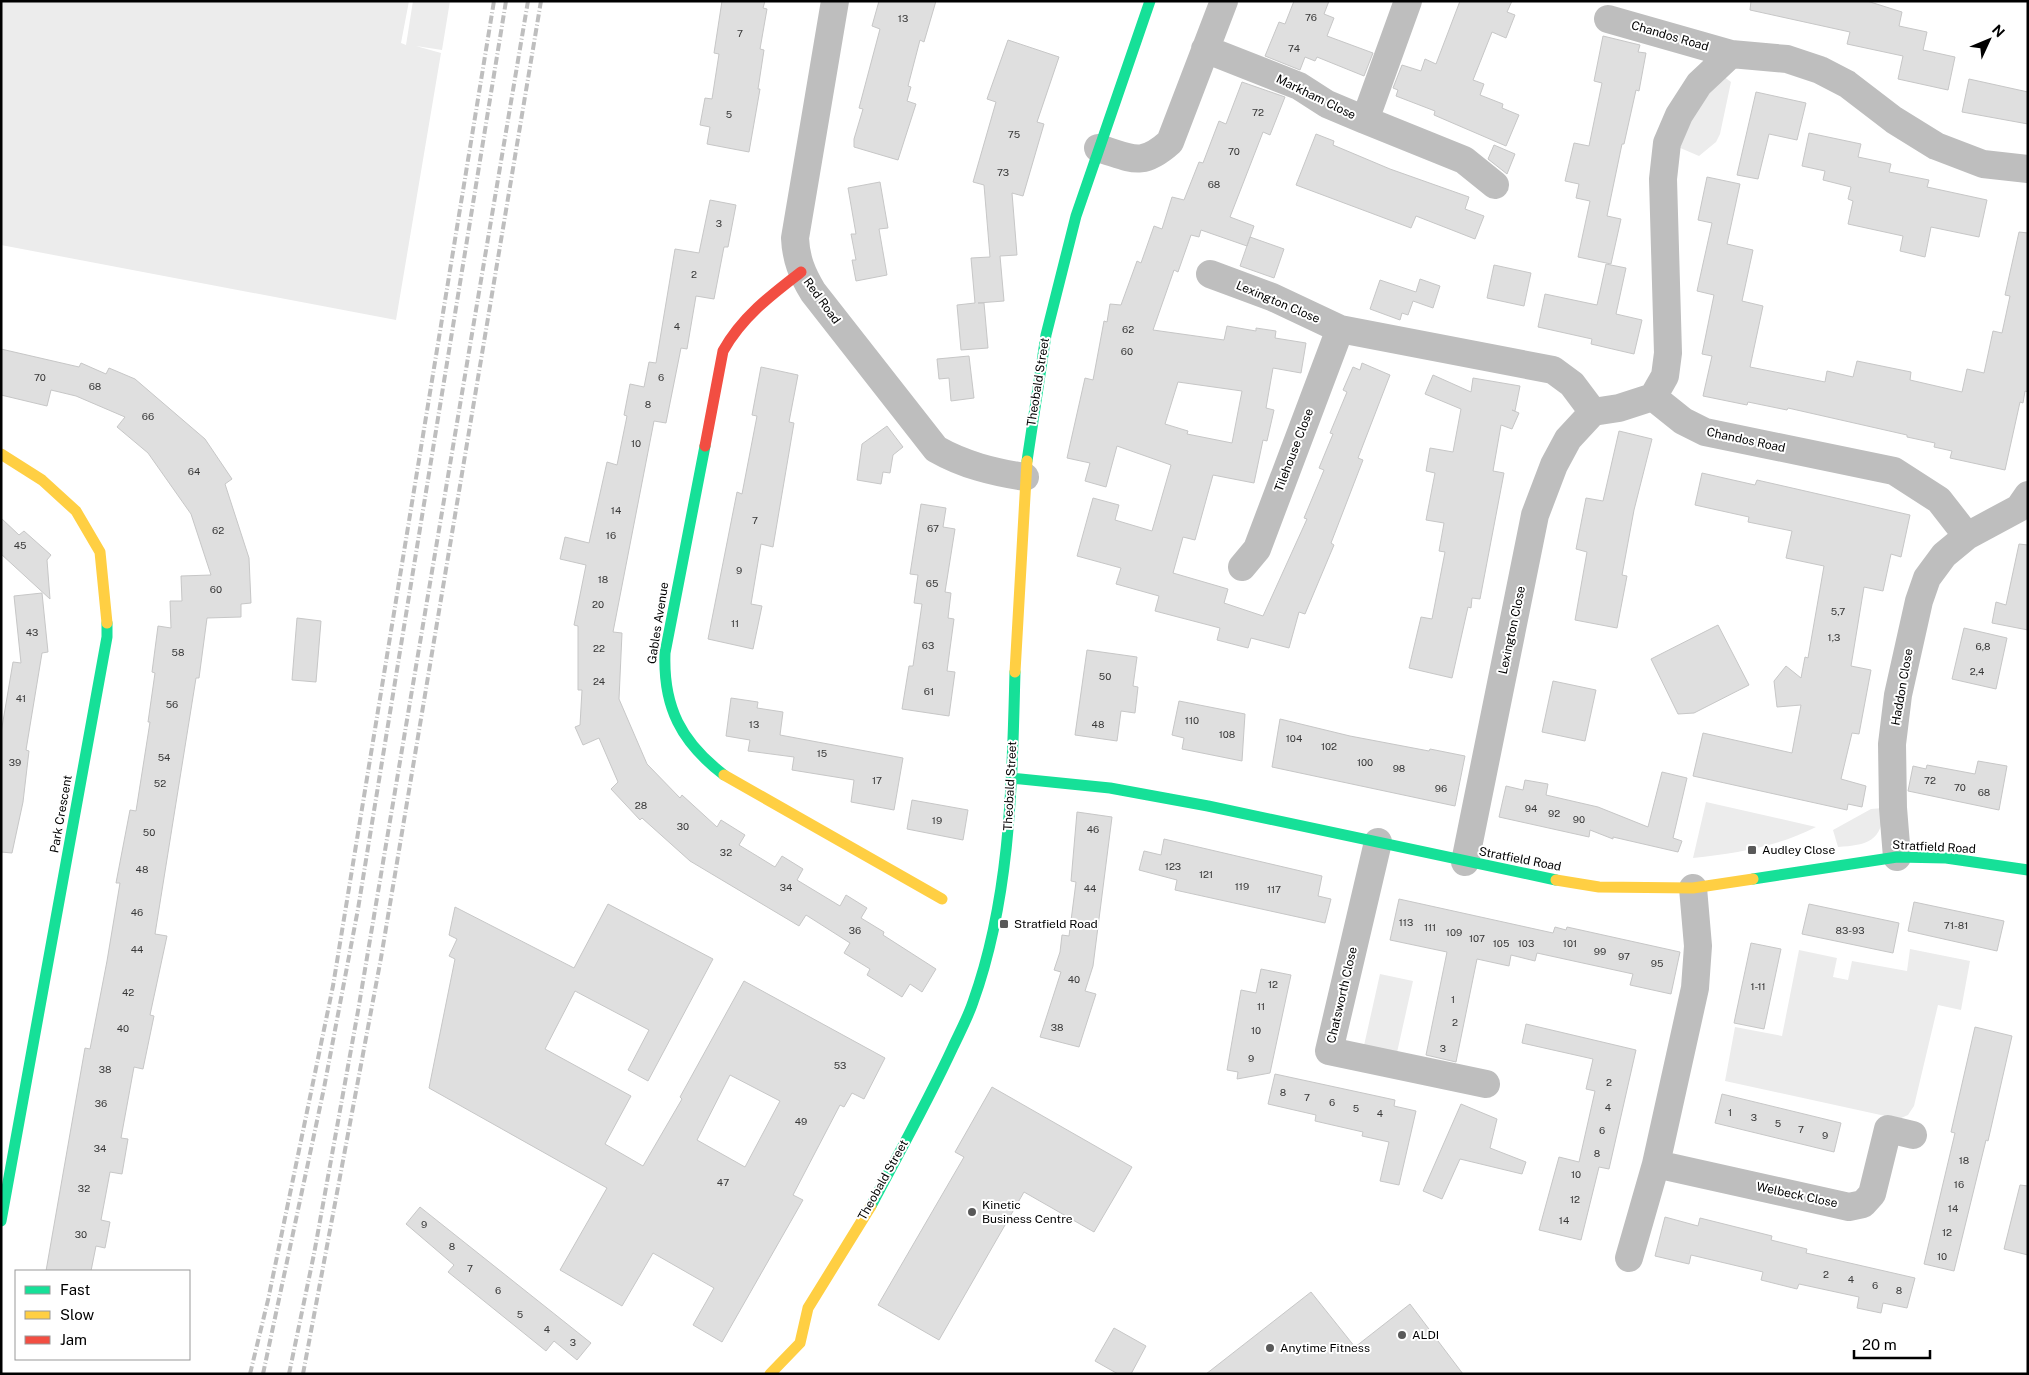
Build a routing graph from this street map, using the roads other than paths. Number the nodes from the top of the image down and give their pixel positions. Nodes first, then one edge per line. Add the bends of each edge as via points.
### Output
1 (835, 1) edge
2 (1150, 1) edge
3 (1224, 1) edge
4 (1408, 1) edge
5 (1608, 19) dead end
6 (1205, 49) junction
7 (1731, 54) junction
8 (1365, 120) junction
9 (1098, 148) junction
10 (2028, 169) edge
11 (1495, 184) dead end
12 (801, 272) junction
13 (1210, 274) dead end
14 (1340, 329) junction
15 (1653, 397) junction
16 (1593, 412) junction
17 (1, 454) edge
18 (1025, 477) junction
19 (2028, 495) edge
20 (1967, 536) junction
21 (1242, 568) dead end
22 (1012, 778) junction
23 (1378, 842) junction
24 (1897, 857) junction
25 (1465, 862) junction
26 (2028, 870) edge
27 (1693, 888) junction
28 (942, 899) dead end
29 (1486, 1084) dead end
30 (1913, 1135) dead end
31 (1656, 1164) junction
32 (1, 1221) edge
33 (1629, 1258) dead end
34 (770, 1374) edge

1 - 12 street, Red Road via 795,238
2 - 9 street, Theobald Street
3 - 6 street
4 - 8 street, Markham Close
5 - 7 street, Chandos Road
6 - 8 street, Markham Close via 1299,86 1327,104
6 - 9 street via 1170,142 1154,156 1136,159
7 - 10 street, Chandos Road via 1787,60 1820,70 1847,84 1894,120 1936,146 1983,164
7 - 15 street, Chandos Road via 1699,84 1679,115 1667,143 1662,179 1668,353 1665,376
8 - 11 street via 1464,160
9 - 18 street, Theobald Street via 1076,216 1046,335
12 - 18 street, Red Road via 813,292 936,449 957,462
12 - 28 street, Gables Avenue via 744,320 722,350 665,653 667,699 690,744 724,775
13 - 14 street, Lexington Close via 1272,297
14 - 16 street, Lexington Close via 1553,370 1572,384
14 - 21 street, Tilehouse Close via 1256,549
15 - 16 street
15 - 20 street, Chandos Road via 1684,421 1705,432 1894,470 1939,500
16 - 25 street, Lexington Close via 1568,439 1535,515
17 - 32 street, Park Crescent via 42,480 76,512 100,552 107,606 107,630
18 - 22 street, Theobald Street
19 - 20 street via 2019,508
20 - 24 street, Haddon Close via 1944,555 1928,578 1919,601 1898,695 1892,744
22 - 23 street, Stratfield Road via 1110,788
22 - 34 street, Theobald Street via 1004,873 994,932 973,1003 939,1077 884,1181 808,1308 800,1343
23 - 25 street, Stratfield Road
23 - 29 street, Chatsworth Close via 1329,1051
24 - 26 street, Stratfield Road via 1946,858
24 - 27 street, Stratfield Road
25 - 27 street, Stratfield Road via 1599,887
27 - 31 street via 1698,946 1695,988
30 - 31 street, Welbeck Close via 1888,1129 1872,1194 1863,1204 1849,1207
31 - 33 street

